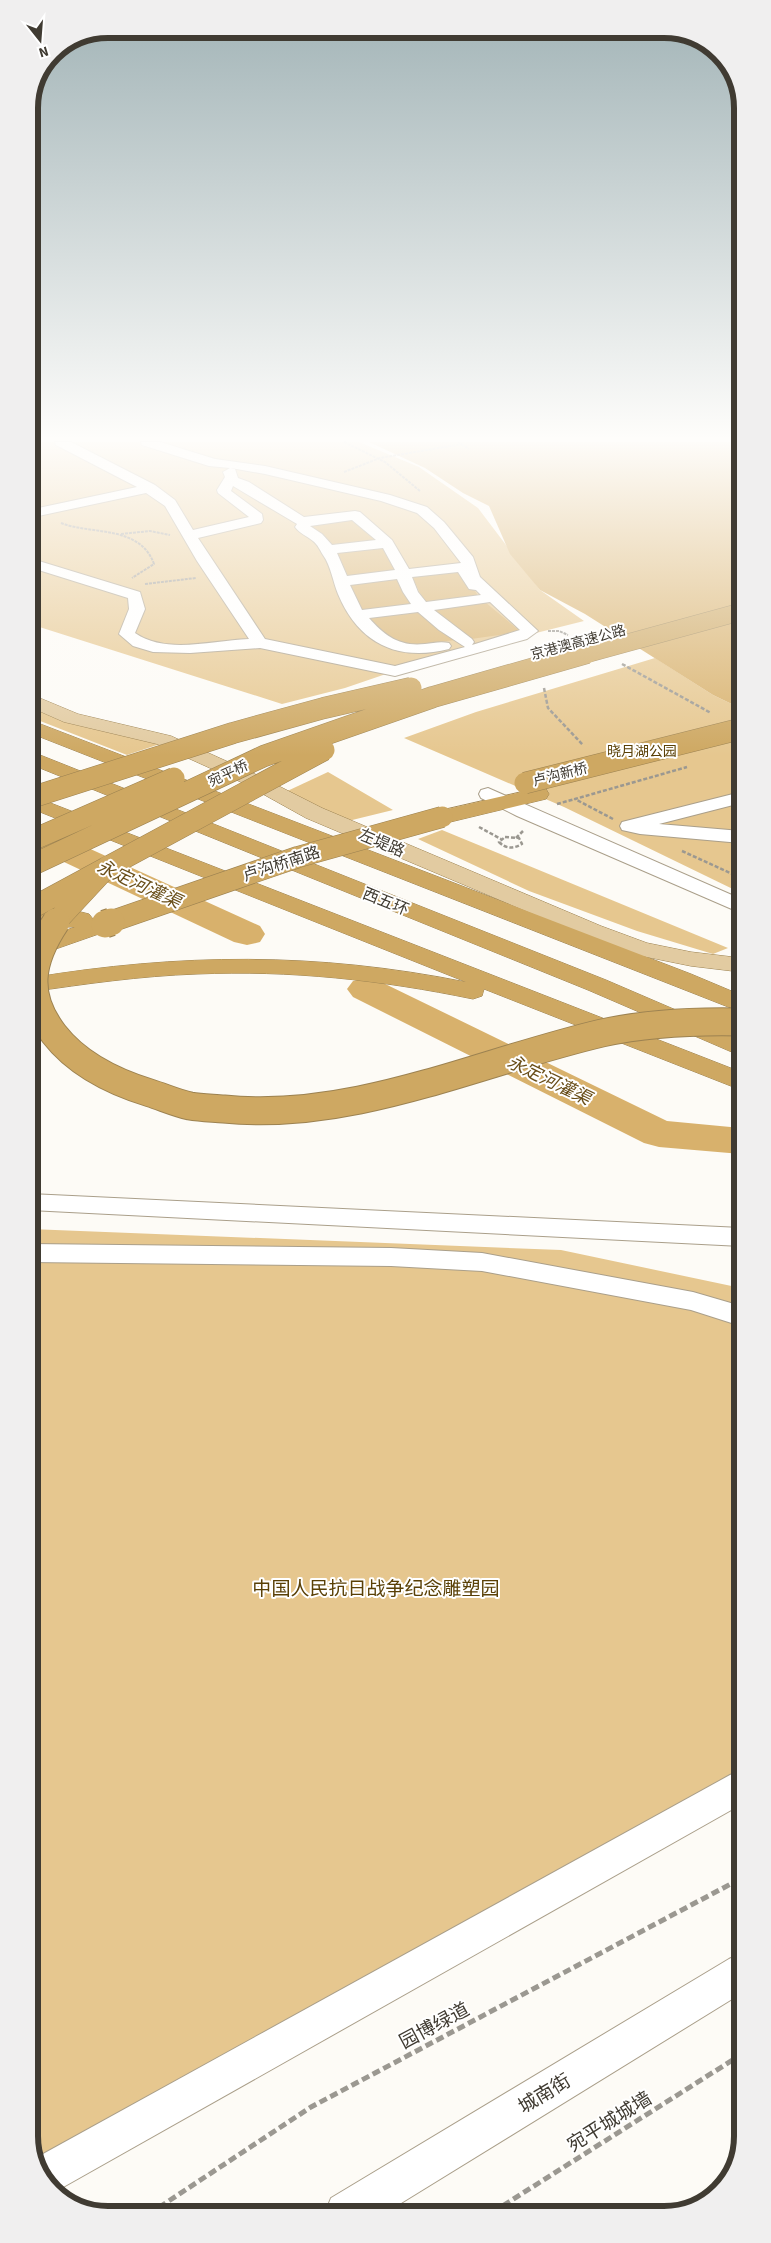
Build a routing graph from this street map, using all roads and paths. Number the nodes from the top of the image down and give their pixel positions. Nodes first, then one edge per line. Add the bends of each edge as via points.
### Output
1 (141, 547) edge
2 (196, 547) edge
3 (324, 547) edge
4 (355, 547) edge
5 (389, 547) edge
6 (457, 547) edge
7 (326, 550) junction
8 (38, 565) edge
9 (403, 574) junction
10 (214, 576) junction
11 (342, 581) junction
12 (110, 588) junction
13 (485, 599) junction
14 (734, 601) edge
15 (422, 607) junction
16 (734, 614) edge
17 (359, 616) junction
18 (530, 631) junction
19 (568, 636) dead end
20 (466, 642) junction
21 (260, 643) junction
22 (619, 663) dead end
23 (542, 681) dead end
24 (424, 692) junction
25 (38, 704) edge
26 (712, 714) dead end
27 (38, 729) edge
28 (734, 731) edge
29 (734, 744) edge
30 (588, 751) dead end
31 (38, 761) edge
32 (615, 779) dead end
33 (70, 785) junction
34 (621, 786) dead end
35 (38, 791) edge
36 (539, 794) junction
37 (38, 796) edge
38 (497, 798) junction
39 (575, 799) dead end
40 (734, 799) edge
41 (38, 802) edge
42 (476, 825) dead end
43 (734, 837) edge
44 (38, 838) edge
45 (501, 839) junction
46 (38, 862) edge
47 (108, 866) junction
48 (734, 904) edge
49 (38, 905) edge
50 (38, 918) edge
51 (101, 921) junction
52 (38, 948) edge
53 (38, 952) edge
54 (734, 964) edge
55 (38, 984) edge
56 (734, 1001) edge
57 (38, 1005) edge
58 (573, 1017) junction
59 (734, 1022) edge
60 (734, 1045) edge
61 (734, 1079) edge
62 (38, 1202) edge
63 (734, 1237) edge
64 (38, 1253) edge
65 (734, 1314) edge
66 (734, 1790) edge
67 (734, 1882) edge
68 (734, 1977) edge
69 (734, 2059) edge
70 (48, 2174) edge
71 (163, 2205) edge
72 (358, 2205) edge
73 (503, 2206) edge

1 - 12 path via 153,557 154,564
2 - 10 street
3 - 7 street
4 - 7 street
5 - 9 street
6 - 18 street via 468,560 473,579
7 - 11 street
8 - 12 street
9 - 11 street
9 - 13 street via 463,567
9 - 15 street via 412,595
10 - 12 path
10 - 21 street
11 - 17 street via 346,595
12 - 21 street via 135,596 137,609 127,634 144,645 204,648
13 - 15 street
13 - 20 street via 522,632
14 - 24 highway, 京港澳高速公路 via 510,659
15 - 17 street
15 - 20 street
16 - 24 highway, 京港澳高速公路, bridge
17 - 20 street via 387,643 402,649 418,650
18 - 19 path via 559,631
18 - 21 street via 396,671
22 - 26 path
23 - 30 path via 548,708
24 - 33 highway, bridge via 324,708
24 - 44 highway, 宛平桥, bridge via 252,745
24 - 46 highway, 宛平桥, bridge via 264,756
24 - 47 highway, bridge
25 - 54 main road, 左堤路 via 71,718 164,740 250,779 314,813 641,949 691,960
27 - 56 highway, 西五环
28 - 36 highway, 卢沟新桥, bridge
29 - 36 highway, 卢沟新桥
31 - 60 highway, 西五环 via 588,981
32 - 34 path
33 - 35 highway, bridge
33 - 37 highway, bridge
36 - 38 highway, 卢沟桥南路
36 - 39 path
38 - 48 street
38 - 51 highway, 卢沟桥南路, bridge via 438,813
40 - 43 street via 629,826
41 - 58 highway
42 - 45 path
45 - 45 path via 516,837 522,844 507,848 500,844
47 - 49 highway, bridge
47 - 53 highway, bridge via 63,912 43,938
50 - 51 highway, 卢沟桥南路
51 - 52 highway, 卢沟桥南路
55 - 58 highway via 170,967 314,968 394,976 471,990
57 - 59 highway, bridge via 56,1037 89,1067 147,1094 219,1110 260,1111 349,1103 396,1093 605,1032 650,1025
58 - 61 highway
62 - 63 street
64 - 65 street via 391,1257 482,1262 693,1301
66 - 70 street
67 - 71 path, 园博绿道 via 311,2107
68 - 72 street, 城南街
69 - 73 path, 宛平城城墙

